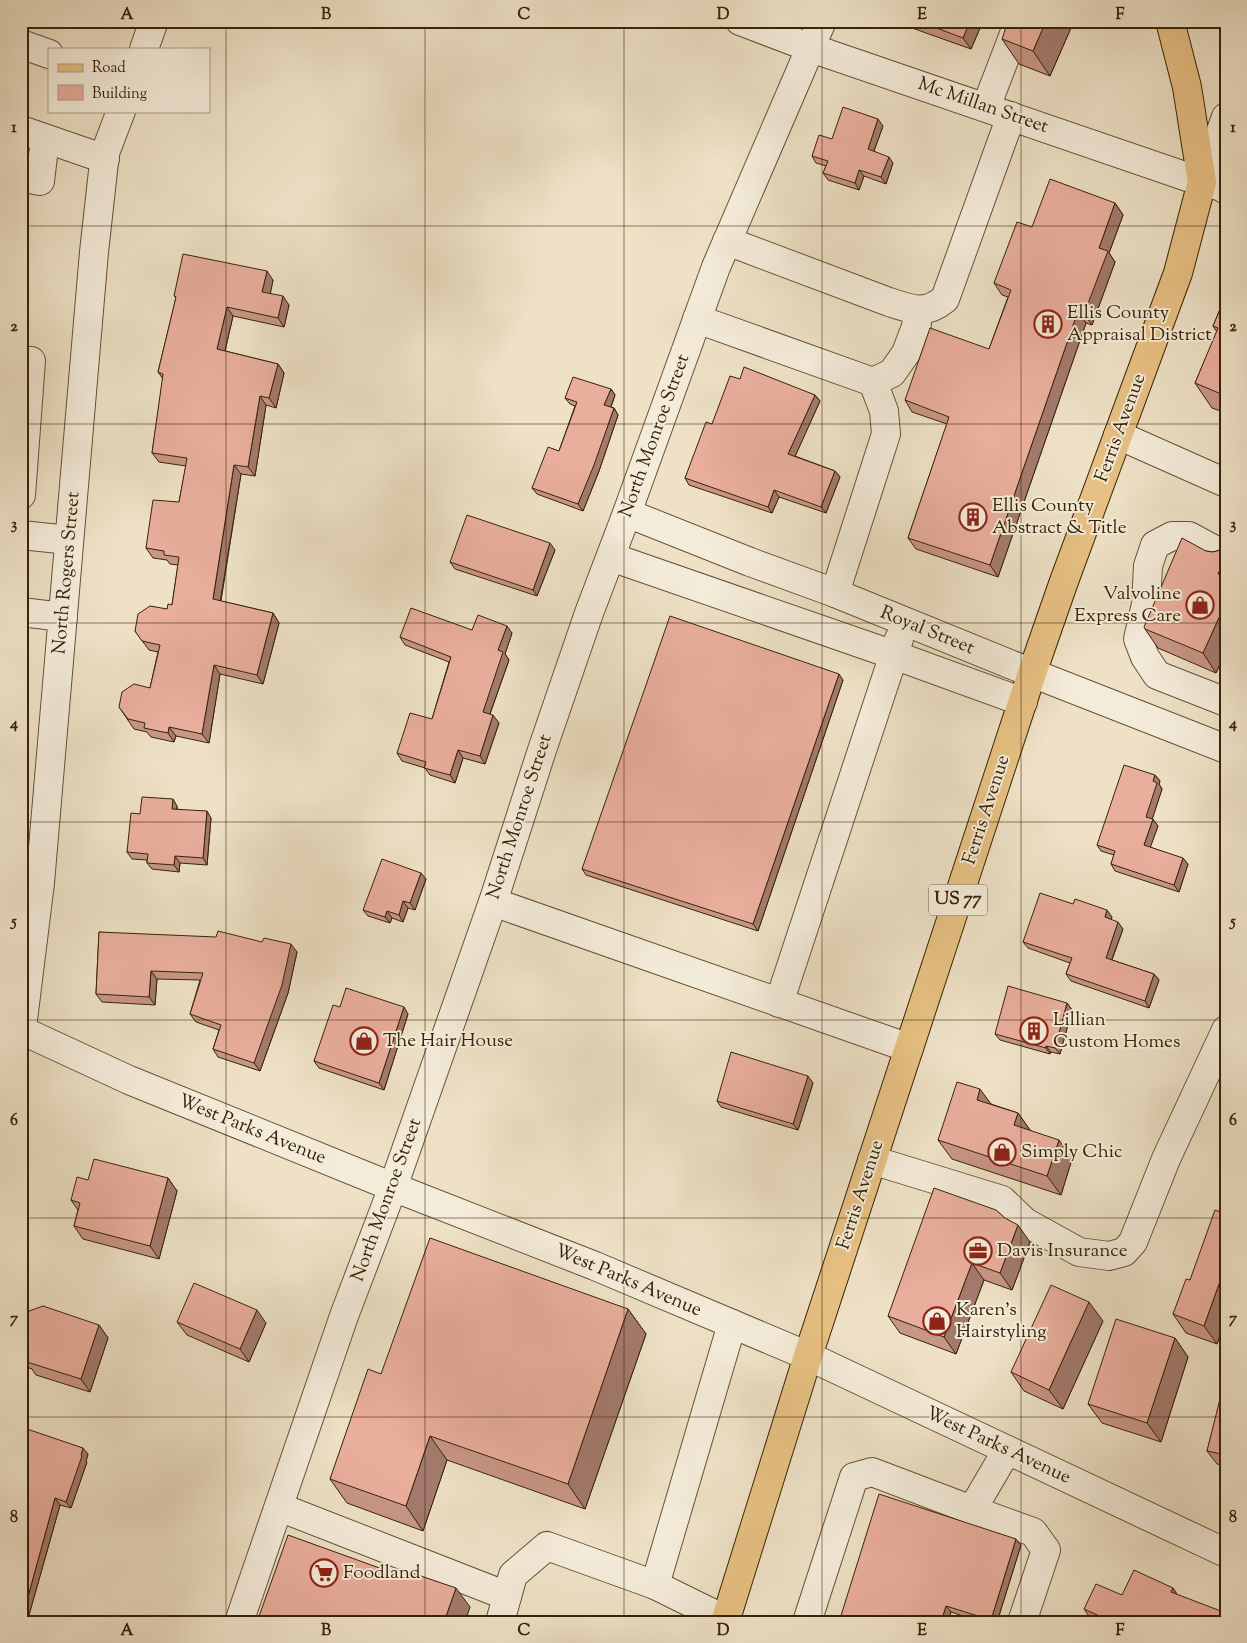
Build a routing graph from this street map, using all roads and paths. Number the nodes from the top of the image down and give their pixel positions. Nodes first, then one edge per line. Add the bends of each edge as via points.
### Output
1 (154, 21) edge
2 (740, 21) edge
3 (822, 21) edge
4 (1020, 21) edge
5 (1170, 21) edge
6 (21, 44) edge
7 (144, 48) edge
8 (810, 48) junction
9 (48, 54) edge
10 (998, 111) junction
11 (121, 112) edge
12 (1226, 117) edge
13 (33, 134) edge
14 (105, 159) junction
15 (21, 177) edge
16 (1214, 186) edge
17 (727, 241) junction
18 (915, 310) junction
19 (697, 319) junction
20 (31, 360) dead end
21 (873, 382) junction
22 (1118, 436) junction
23 (1226, 483) edge
24 (21, 495) edge
25 (627, 513) junction
26 (21, 535) edge
27 (69, 540) junction
28 (1226, 556) edge
29 (611, 557) junction
30 (835, 593) junction
31 (21, 612) edge
32 (63, 617) junction
33 (904, 622) junction
34 (894, 655) junction
35 (1032, 673) junction
36 (1157, 675) junction
37 (1023, 702) junction
38 (1226, 702) edge
39 (1142, 716) junction
40 (1226, 749) edge
41 (493, 902) junction
42 (778, 1003) junction
43 (1226, 1030) edge
44 (22, 1032) edge
45 (909, 1048) junction
46 (872, 1160) junction
47 (393, 1187) junction
48 (732, 1324) junction
49 (808, 1356) junction
50 (1007, 1450) junction
51 (279, 1507) junction
52 (972, 1510) junction
53 (1226, 1553) edge
54 (655, 1586) junction
55 (503, 1609) edge
56 (725, 1621) edge
57 (239, 1622) edge
58 (807, 1622) edge
59 (1022, 1622) edge

1 - 7 street
2 - 8 street, Mc Millan Street
3 - 8 street, North Monroe Street
4 - 10 street
5 - 16 main road, US 77
6 - 9 street
8 - 10 street, Mc Millan Street
8 - 17 street, North Monroe Street
10 - 16 street, Mc Millan Street
10 - 18 street via 945,300 934,308
11 - 14 street, North Rogers Street
12 - 16 street, Ferris Avenue
13 - 14 street
13 - 15 street via 40,181
14 - 27 street, North Rogers Street
16 - 22 main road, Ferris Avenue / US 77
17 - 18 street
17 - 19 street, North Monroe Street
18 - 21 street via 916,324 906,353 892,373
19 - 21 street
19 - 25 street, North Monroe Street
20 - 24 street
21 - 30 street via 884,411 886,434
22 - 23 street
22 - 35 main road, Ferris Avenue / US 77
25 - 29 street, North Monroe Street
25 - 30 street, Royal Street
26 - 27 street
27 - 32 street, North Rogers Street
28 - 36 street via 1189,536 1172,536 1155,545 1148,566 1146,604 1138,639
29 - 34 street
29 - 41 street, North Monroe Street via 542,750
30 - 33 street, Royal Street
31 - 32 street
32 - 44 street, North Rogers Street via 40,883
33 - 34 street
33 - 35 street, Royal Street
34 - 37 street
34 - 42 street
35 - 37 main road, Ferris Avenue / US 77
35 - 39 street, Royal Street
36 - 38 street
36 - 39 street
37 - 45 main road, Ferris Avenue / US 77
39 - 40 street, Royal Street
41 - 42 street
41 - 47 street, North Monroe Street
42 - 45 street
43 - 46 street via 1166,1159 1133,1242 1124,1252 1108,1256 1079,1252 1025,1222 1002,1200
44 - 47 street, West Parks Avenue via 129,1080
45 - 46 main road, Ferris Avenue / US 77
46 - 49 main road, Ferris Avenue / US 77
47 - 48 street, West Parks Avenue
47 - 51 street, North Monroe Street via 344,1316
48 - 49 street, West Parks Avenue
48 - 54 street
49 - 50 street, West Parks Avenue
49 - 56 main road, Ferris Avenue / US 77
50 - 52 street
50 - 53 street, West Parks Avenue
51 - 55 street
51 - 57 street, North Monroe Street
52 - 58 street via 872,1472 854,1477
52 - 59 street via 1033,1532 1046,1550
54 - 55 street via 547,1546 513,1575
54 - 56 street

